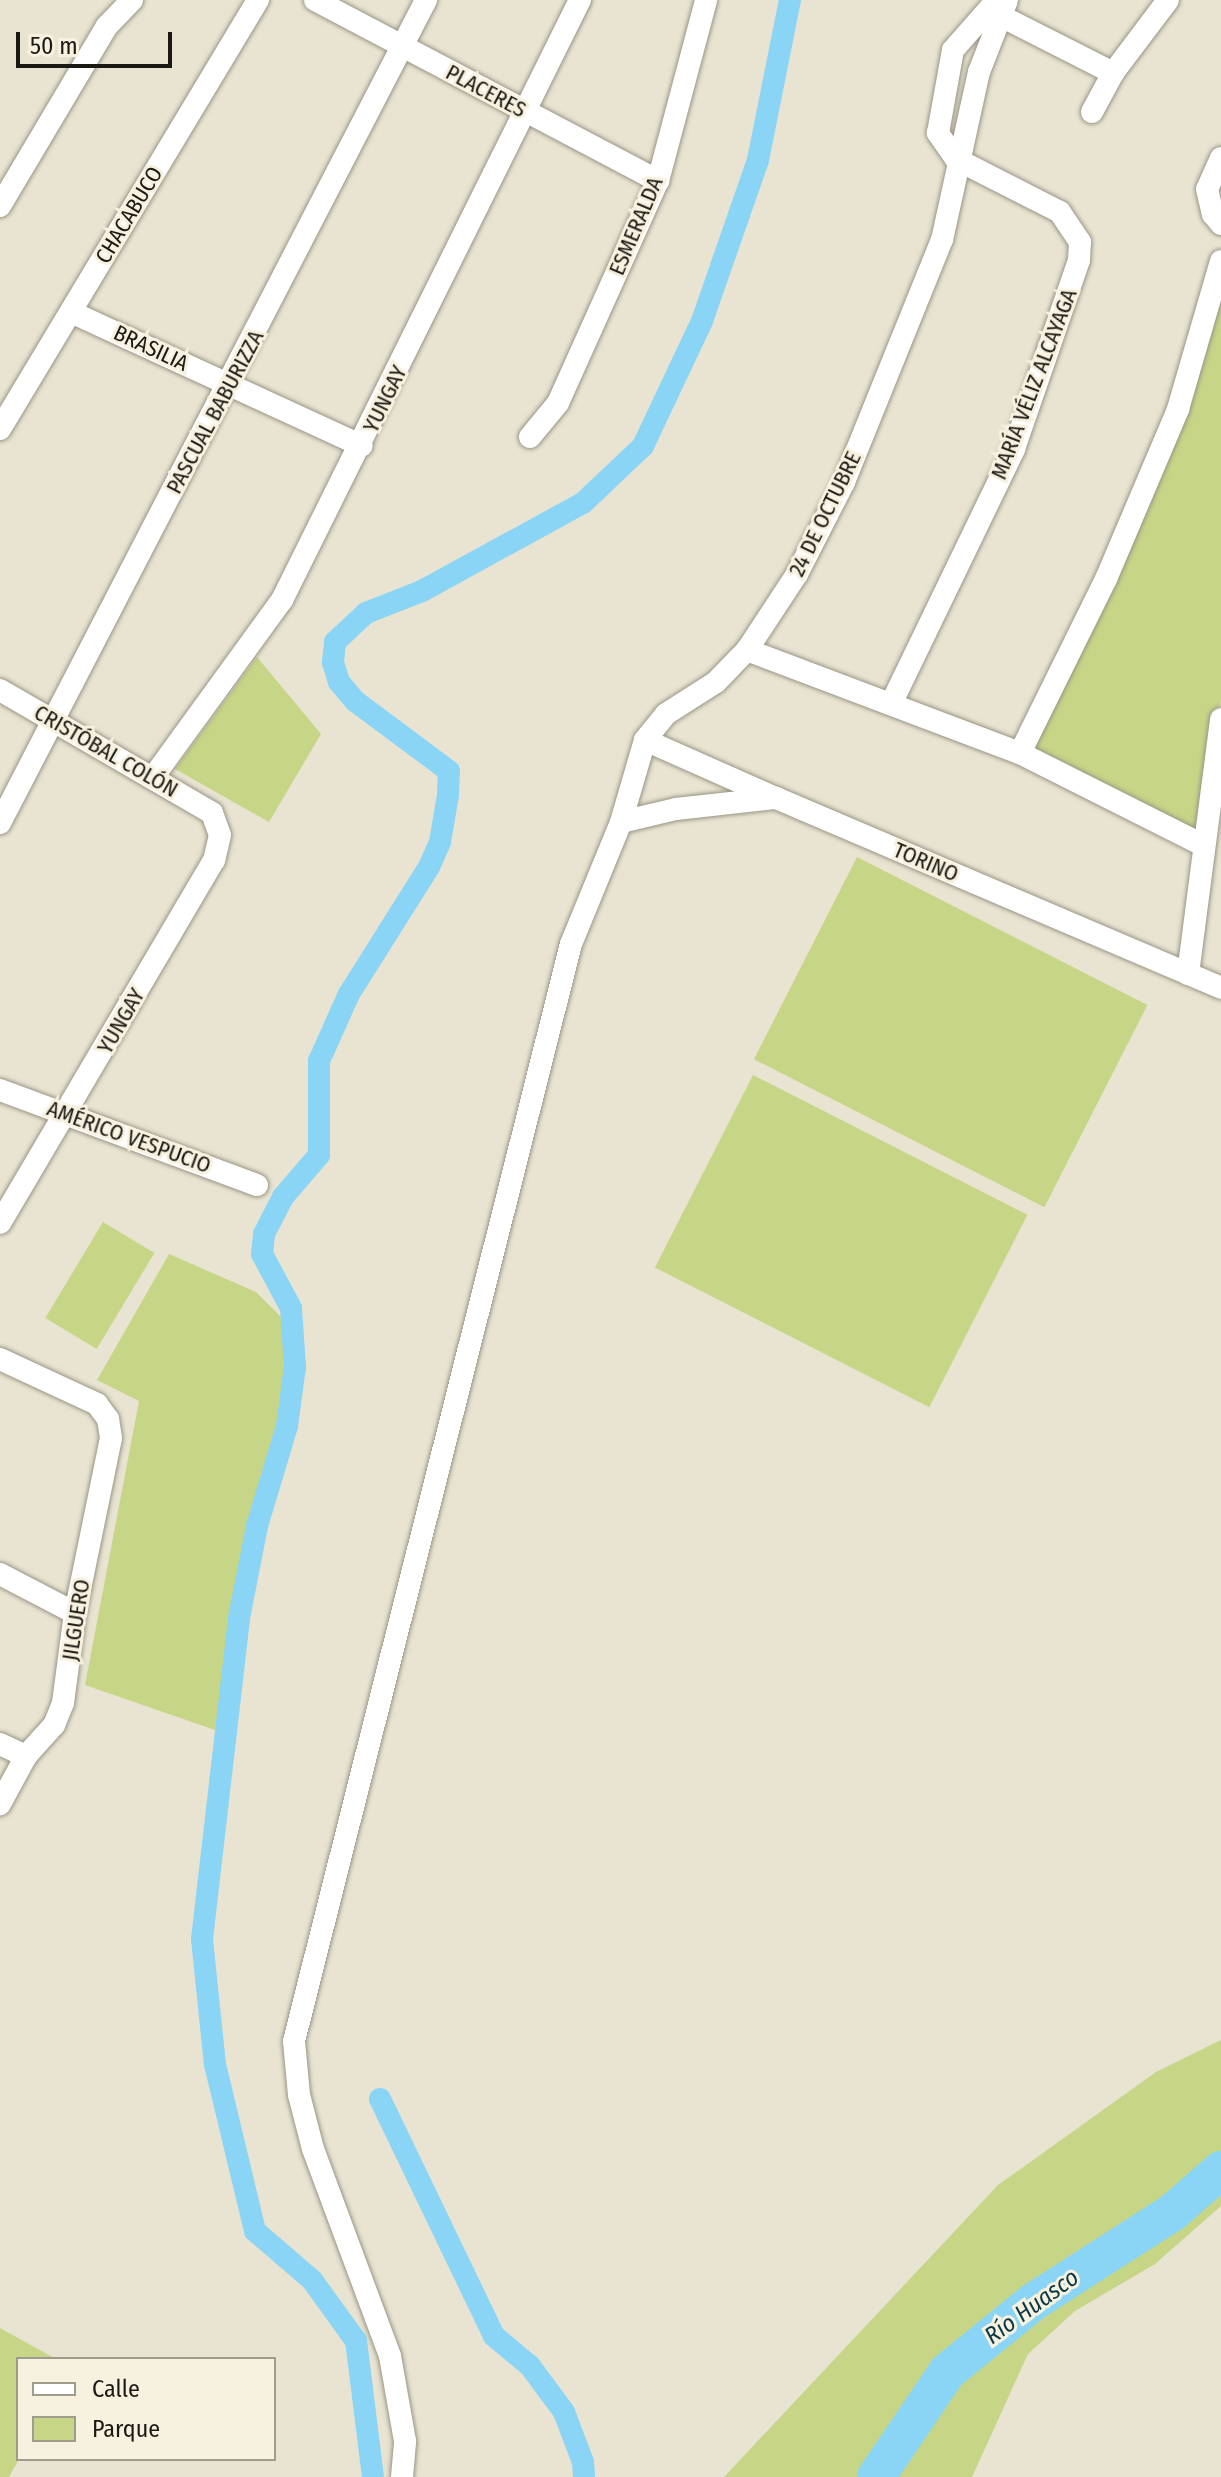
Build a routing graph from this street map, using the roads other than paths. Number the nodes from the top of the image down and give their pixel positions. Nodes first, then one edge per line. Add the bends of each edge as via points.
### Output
1 (132, 0) edge
2 (258, 0) edge
3 (315, 0) edge
4 (426, 0) edge
5 (580, 0) edge
6 (706, 0) edge
7 (1168, 0) edge
8 (998, 6) edge
9 (402, 45) junction
10 (1113, 73) junction
11 (524, 111) junction
12 (1092, 112) dead end
13 (1221, 158) edge
14 (956, 159) junction
15 (658, 181) junction
16 (0, 206) edge
17 (1221, 224) edge
18 (1221, 261) edge
19 (71, 312) junction
20 (230, 384) junction
21 (0, 429) edge
22 (530, 437) dead end
23 (362, 446) junction
24 (747, 650) junction
25 (0, 690) edge
26 (891, 704) junction
27 (52, 718) junction
28 (1221, 719) edge
29 (645, 740) junction
30 (1020, 753) junction
31 (154, 776) junction
32 (776, 798) junction
33 (212, 813) joint
34 (621, 822) junction
35 (0, 823) edge
36 (1203, 845) junction
37 (1188, 974) junction
38 (1221, 988) edge
39 (0, 1090) edge
40 (67, 1115) junction
41 (257, 1185) dead end
42 (0, 1223) edge
43 (0, 1359) edge
44 (0, 1574) edge
45 (75, 1613) junction
46 (0, 1744) edge
47 (26, 1756) junction
48 (0, 1804) edge
49 (402, 2477) edge

1 - 16 street via 107,26
2 - 19 street, CHACABUCO
3 - 9 street, PLACERES
4 - 9 street, PASCUAL BABURIZZA
5 - 11 street, YUNGAY
6 - 15 street, ESMERALDA
7 - 10 street
8 - 10 street
8 - 14 street, 24 DE OCTUBRE
8 - 14 street via 953,50 942,90 938,133
9 - 11 street, PLACERES
9 - 20 street, PASCUAL BABURIZZA
10 - 12 street
11 - 15 street, PLACERES
11 - 23 street, YUNGAY
13 - 17 street via 1207,189
14 - 24 street, 24 DE OCTUBRE via 942,240 844,482 797,574
14 - 26 street, MARÍA VÉLIZ ALCAYAGA via 1060,212 1080,242 1079,260 1014,449
15 - 22 street, ESMERALDA via 558,403
18 - 30 street via 1178,409 1106,579
19 - 20 street, BRASILIA
19 - 21 street, CHACABUCO
20 - 23 street, BRASILIA
20 - 27 street, PASCUAL BABURIZZA
23 - 31 street, YUNGAY via 282,600
24 - 26 street
24 - 29 street, 24 DE OCTUBRE via 716,682 666,714
25 - 27 street, CRISTÓBAL COLÓN
26 - 30 street
27 - 31 street, CRISTÓBAL COLÓN
27 - 35 street, PASCUAL BABURIZZA
28 - 36 street
29 - 32 street
29 - 34 street, 24 DE OCTUBRE
30 - 36 street
31 - 33 street, CRISTÓBAL COLÓN
32 - 34 street, TORINO via 676,809
32 - 37 street, TORINO
33 - 40 street, YUNGAY via 220,835 214,860
34 - 49 street, 24 DE OCTUBRE via 571,944 294,2041 299,2095 313,2149 390,2356 405,2441
36 - 37 street
37 - 38 street, TORINO
39 - 40 street, AMÉRICO VESPUCIO
40 - 41 street, AMÉRICO VESPUCIO
40 - 42 street, YUNGAY
43 - 45 street, JILGUERO via 97,1404 108,1419 111,1438
44 - 45 street
45 - 47 street, JILGUERO via 63,1703 54,1725
46 - 47 street
47 - 48 street, JILGUERO

